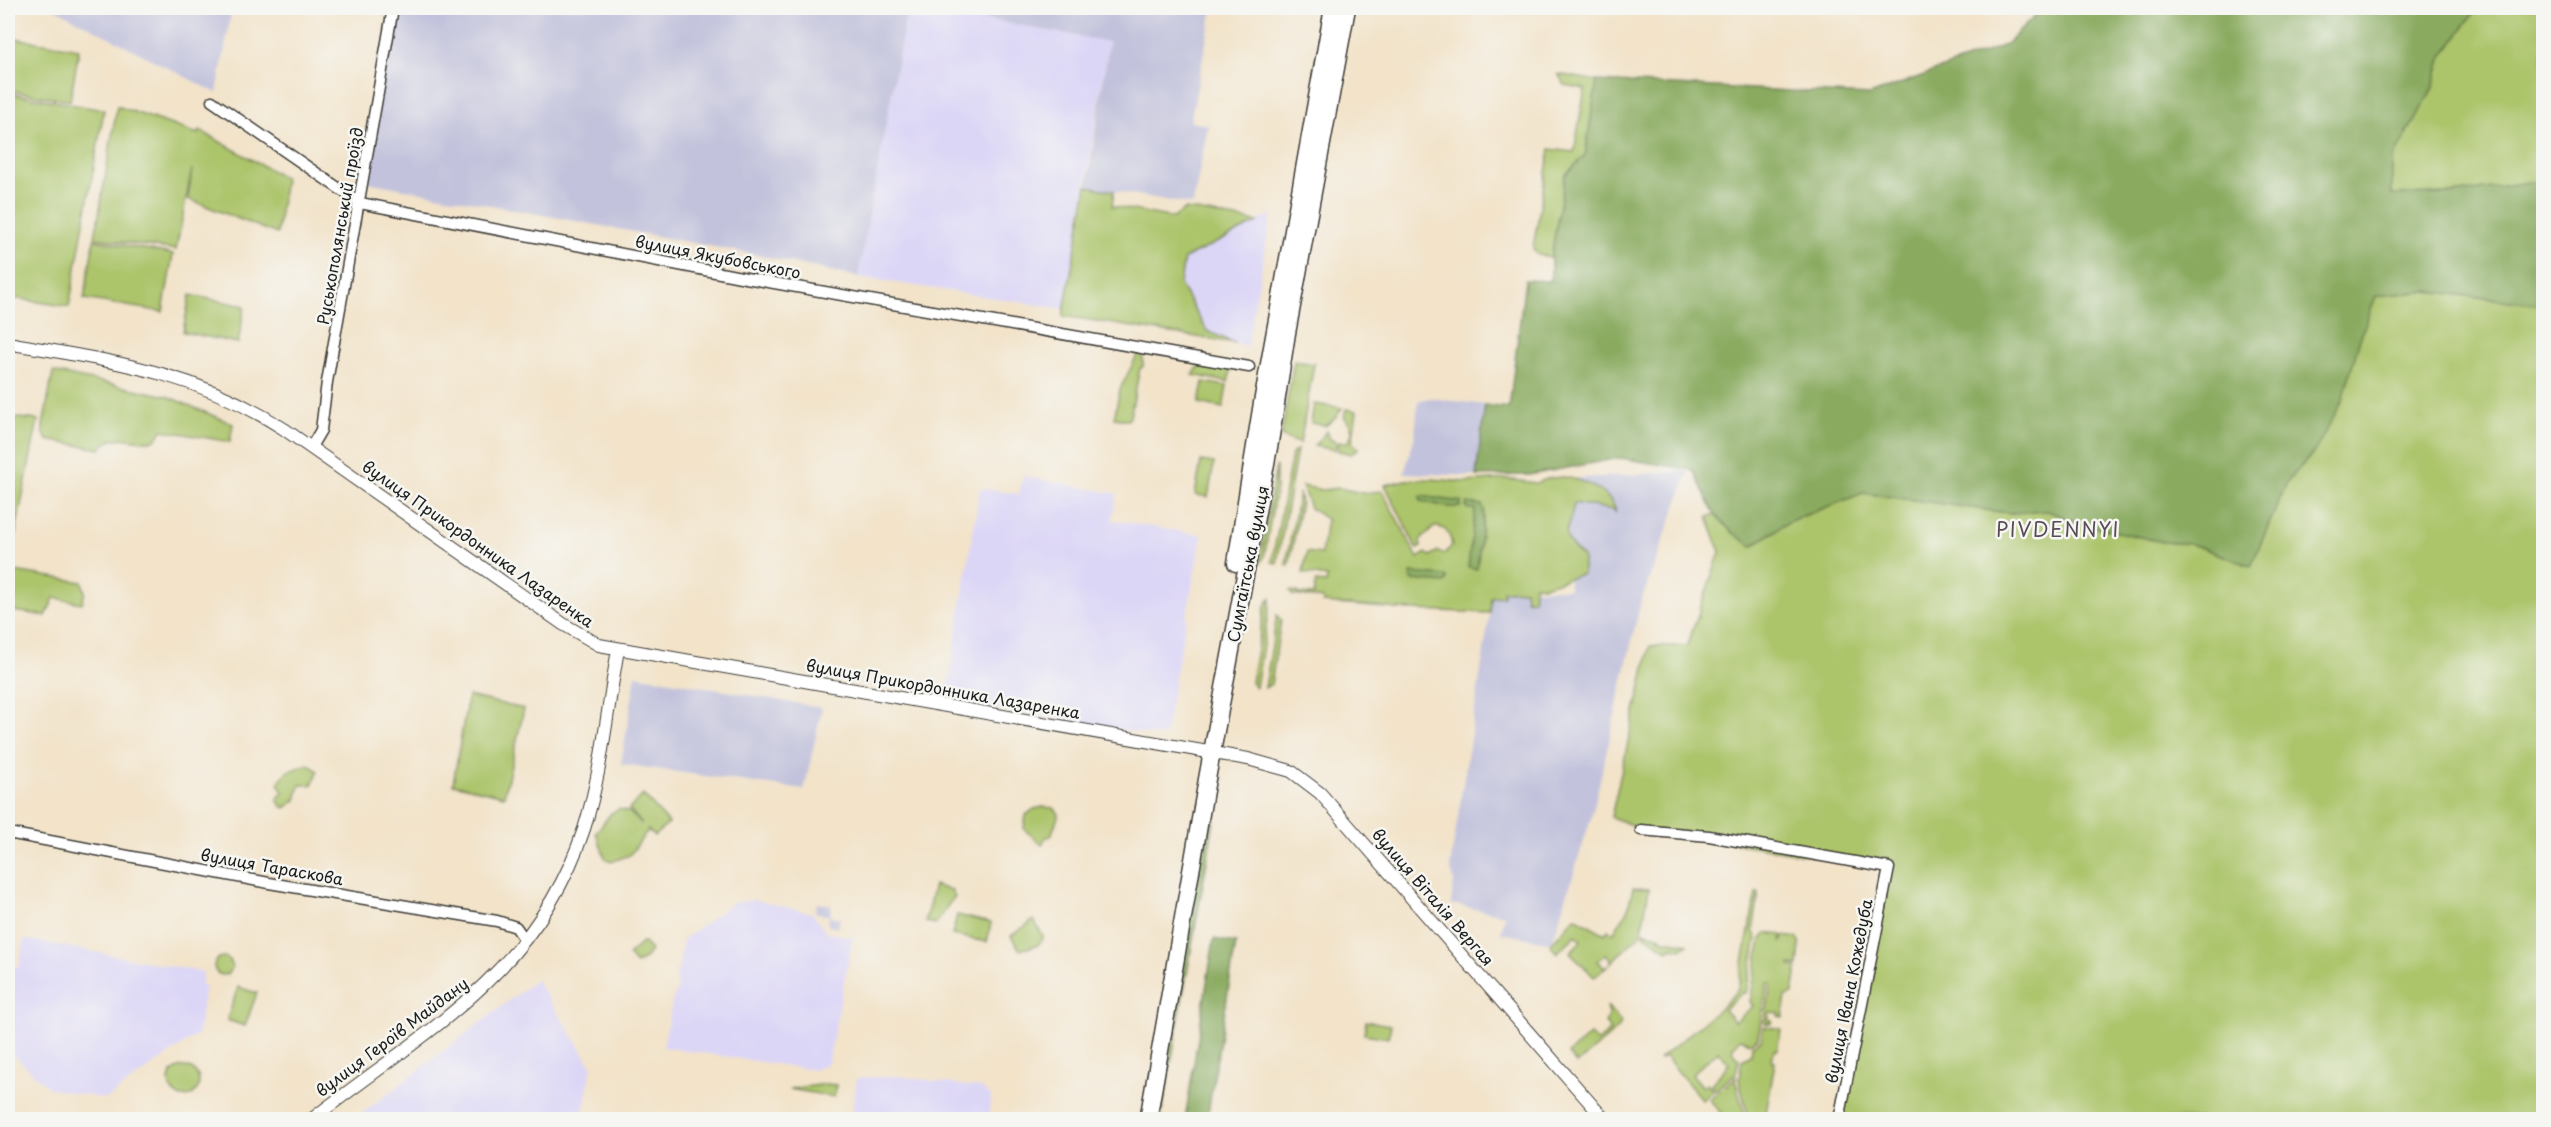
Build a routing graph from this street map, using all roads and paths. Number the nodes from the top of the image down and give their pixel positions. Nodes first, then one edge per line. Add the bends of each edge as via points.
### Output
1 (393, 8) edge
2 (1333, 8) edge
3 (1347, 8) edge
4 (212, 101) dead end
5 (360, 203) junction
6 (8, 343) edge
7 (1249, 367) dead end
8 (311, 447) junction
9 (618, 650) junction
10 (1207, 752) junction
11 (1641, 830) dead end
12 (8, 833) edge
13 (525, 940) junction
14 (311, 1119) edge
15 (1137, 1119) edge
16 (1148, 1119) edge
17 (1605, 1119) edge
18 (1839, 1119) edge

1 - 5 street, Руськополянський проїзд
2 - 10 main road, Сумгаїтська вулиця
3 - 10 main road, Сумгаїтська вулиця
4 - 5 street, вулиця Якубовського
5 - 7 street, вулиця Якубовського via 746,278
5 - 8 street, Руськополянський проїзд via 321,430
6 - 8 street, вулиця Прикордонника Лазаренка via 144,368 185,380 254,411
8 - 9 street, вулиця Прикордонника Лазаренка via 590,642
9 - 10 street, вулиця Прикордонника Лазаренка
9 - 13 street, вулиця Героїв Майдану via 584,829 560,888
10 - 15 main road, Сумгаїтська вулиця
10 - 16 main road, Сумгаїтська вулиця
10 - 17 street, вулиця Віталія Вергая via 1283,768 1313,785
11 - 18 street, вулиця Івана Кожедуба via 1709,836 1889,868
12 - 13 street, вулиця Тараскова via 497,921 516,927
13 - 14 street, вулиця Героїв Майдану via 473,997

